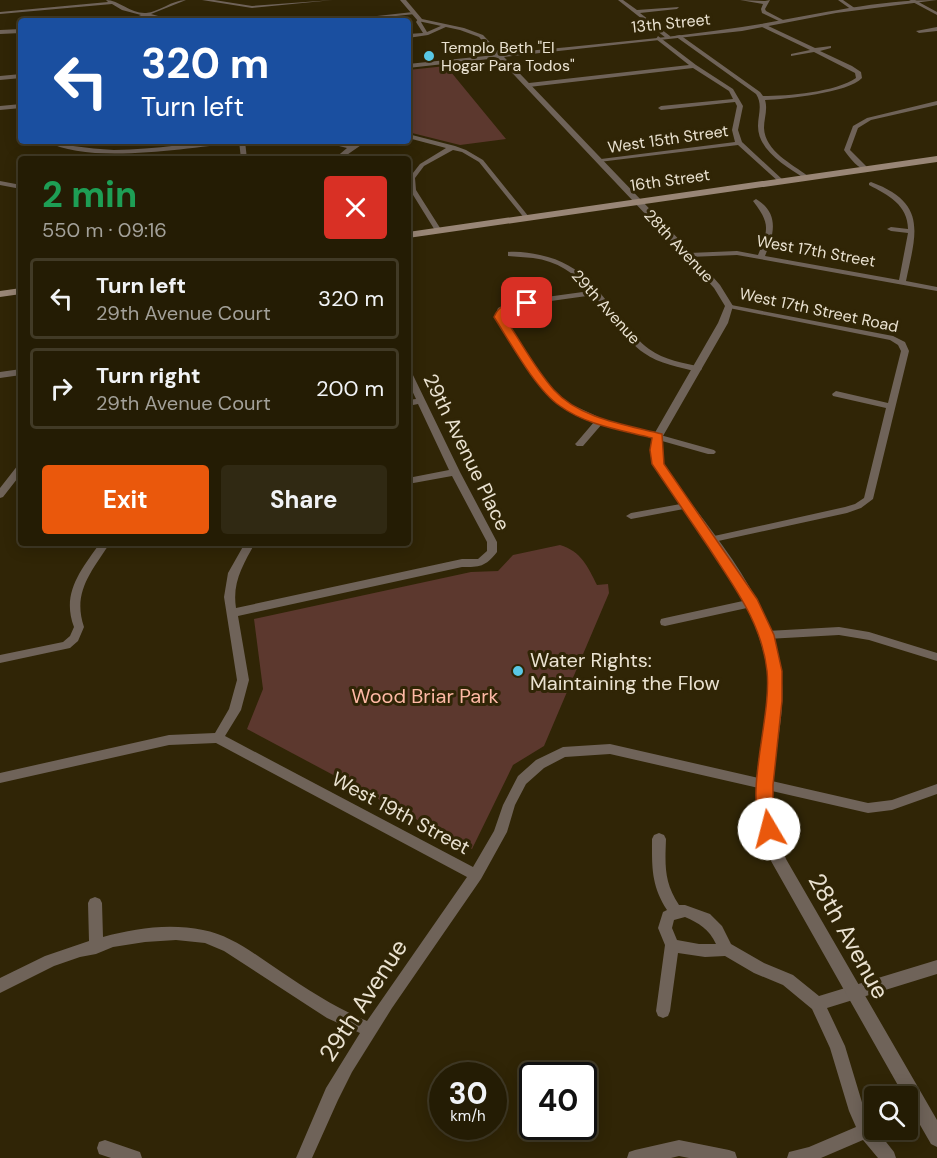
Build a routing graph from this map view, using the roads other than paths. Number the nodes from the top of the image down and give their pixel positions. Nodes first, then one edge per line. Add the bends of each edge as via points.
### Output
1 (45, 0) edge
2 (184, 0) edge
3 (204, 0) edge
4 (331, 0) edge
5 (403, 0) edge
6 (620, 0) edge
7 (742, 0) edge
8 (840, 0) edge
9 (935, 0) edge
10 (109, 1) edge
11 (767, 1) edge
12 (913, 1) edge
13 (677, 8) dead end
14 (46, 9) junction
15 (854, 9) junction
16 (636, 12) junction
17 (0, 13) edge
18 (413, 13) junction
19 (146, 14) junction
20 (937, 14) edge
21 (136, 18) edge
22 (162, 18) edge
23 (364, 18) edge
24 (420, 20) junction
25 (783, 21) junction
26 (445, 26) junction
27 (762, 26) junction
28 (937, 29) edge
29 (18, 31) edge
30 (919, 31) dead end
31 (0, 32) edge
32 (426, 34) junction
33 (411, 36) edge
34 (678, 36) junction
35 (668, 37) junction
36 (658, 38) junction
37 (830, 47) dead end
38 (815, 50) junction
39 (793, 55) dead end
40 (500, 56) junction
41 (411, 66) edge
42 (694, 66) junction
43 (18, 76) edge
44 (0, 78) edge
45 (530, 85) junction
46 (762, 98) junction
47 (738, 100) junction
48 (937, 103) edge
49 (18, 105) edge
50 (0, 108) edge
51 (661, 108) dead end
52 (411, 137) edge
53 (739, 143) junction
54 (59, 144) edge
55 (201, 144) edge
56 (337, 144) edge
57 (358, 144) edge
58 (352, 147) junction
59 (453, 147) junction
60 (155, 148) junction
61 (79, 150) junction
62 (74, 156) edge
63 (156, 156) edge
64 (341, 156) edge
65 (937, 159) edge
66 (601, 161) junction
67 (866, 169) junction
68 (806, 177) junction
69 (781, 181) junction
70 (0, 183) edge
71 (871, 184) dead end
72 (18, 186) edge
73 (756, 201) dead end
74 (639, 202) junction
75 (527, 218) junction
76 (891, 229) dead end
77 (438, 231) junction
78 (913, 232) junction
79 (411, 235) edge
80 (511, 254) dead end
81 (689, 255) junction
82 (761, 256) junction
83 (902, 282) junction
84 (937, 289) edge
85 (18, 291) edge
86 (597, 292) junction
87 (0, 294) edge
88 (729, 306) junction
89 (698, 369) junction
90 (18, 372) edge
91 (0, 375) edge
92 (411, 379) edge
93 (836, 394) dead end
94 (421, 401) junction
95 (411, 403) edge
96 (892, 407) junction
97 (600, 421) junction
98 (658, 436) junction
99 (580, 444) dead end
100 (711, 452) dead end
101 (18, 471) edge
102 (455, 472) junction
103 (411, 480) edge
104 (0, 495) edge
105 (686, 506) junction
106 (631, 516) dead end
107 (710, 540) junction
108 (103, 546) edge
109 (248, 546) edge
110 (752, 603) junction
111 (232, 613) junction
112 (665, 622) dead end
113 (767, 635) junction
114 (937, 657) edge
115 (0, 659) edge
116 (218, 738) junction
117 (0, 778) edge
118 (765, 785) junction
119 (937, 789) edge
120 (659, 839) dead end
121 (476, 875) junction
122 (95, 903) dead end
123 (676, 912) junction
124 (672, 945) junction
125 (96, 947) junction
126 (726, 949) junction
127 (937, 967) edge
128 (0, 986) edge
129 (854, 995) junction
130 (817, 1004) junction
131 (663, 1011) dead end
132 (370, 1029) junction
133 (901, 1086) edge
134 (918, 1117) edge
135 (864, 1120) edge
136 (864, 1131) edge
137 (937, 1138) edge
138 (877, 1140) edge
139 (105, 1148) dead end
140 (134, 1158) edge
141 (304, 1158) edge
142 (635, 1158) edge
143 (729, 1158) edge
144 (795, 1158) edge
145 (888, 1158) edge

1 - 14 street
2 - 19 street
3 - 4 street via 252,7
5 - 18 street
6 - 16 street
7 - 11 street
8 - 15 street
9 - 12 street, 13th Street
10 - 14 street
10 - 19 street
11 - 25 street via 764,12
12 - 15 street, 13th Street
12 - 20 street
13 - 16 street
14 - 17 street
15 - 25 street, 13th Street
16 - 35 street
18 - 23 street
18 - 24 street
19 - 21 street
19 - 22 street
24 - 26 street, 28th Avenue
24 - 32 street
25 - 27 street, 13th Street
26 - 32 street
26 - 40 street, 28th Avenue via 481,36
27 - 34 street, 13th Street
27 - 38 street
28 - 30 street
29 - 31 street
32 - 33 street
34 - 35 street, 13th Street
34 - 46 street
35 - 36 street, 13th Street
36 - 40 street, 13th Street
36 - 42 street
37 - 38 street
38 - 39 street
38 - 46 street via 854,70 859,75 856,81 797,95
40 - 41 street, 13th Street
40 - 45 street, 28th Avenue
42 - 45 street
42 - 47 street via 724,85
43 - 44 street
45 - 66 street, 28th Avenue
46 - 68 street via 763,139
47 - 51 street
47 - 53 street via 735,130
48 - 67 street via 876,117 855,127 847,150
49 - 50 street
52 - 59 street
53 - 66 street, West 15th Street
53 - 69 street
54 - 61 street
55 - 60 street
56 - 58 street
57 - 58 street
58 - 64 street
59 - 75 street via 481,161
59 - 77 street via 422,165 411,178 413,190
60 - 61 street
60 - 63 street
61 - 62 street
65 - 67 main road, 16th Street
66 - 74 street, 28th Avenue
67 - 68 main road, 16th Street
68 - 69 main road, 16th Street
69 - 74 main road, 16th Street
70 - 72 street
71 - 78 street via 885,189 902,204 911,216
73 - 82 street via 772,226
74 - 75 main road, 16th Street
74 - 81 street, 28th Avenue
75 - 77 main road, 16th Street
76 - 78 street
77 - 79 main road, 16th Street
78 - 83 street
80 - 86 street, 29th Avenue via 542,256 570,266
81 - 82 street, West 17th Street via 724,252
81 - 88 street, 28th Avenue
82 - 83 street, West 17th Street
83 - 84 street, West 17th Street
85 - 87 main road
86 - 89 street, 29th Avenue via 647,352
86 - 97 street via 513,304 501,310 499,317 550,393 564,405
88 - 89 street
88 - 96 street, West 17th Street Road via 893,338 905,351
89 - 98 street
90 - 91 street
92 - 94 street, 29th Avenue Place
93 - 96 street
94 - 95 street
94 - 102 street, 29th Avenue Place
96 - 107 street via 868,499 858,506
97 - 98 street
97 - 99 street
98 - 100 street
98 - 105 street, 28th Avenue via 658,464
101 - 104 street
102 - 103 street
102 - 111 street, 29th Avenue Place via 493,547 481,563 462,563
105 - 106 street
105 - 107 street, 28th Avenue
107 - 110 street, 28th Avenue
108 - 115 street via 77,588 74,618 79,627 74,638 66,645
109 - 111 street via 230,585
110 - 112 street
110 - 113 street, 28th Avenue
111 - 116 street via 243,680 235,710
113 - 114 street via 839,631
113 - 118 street, 28th Avenue via 774,671 774,701
116 - 117 street via 169,740
116 - 121 street, West 19th Street
118 - 119 street, West 19th Street via 868,808 892,805
118 - 121 street, West 19th Street via 609,749 563,752 540,764 522,780
118 - 129 street, 28th Avenue via 769,829 779,861
120 - 123 street via 659,881
121 - 132 street, 29th Avenue
122 - 125 street
123 - 124 street via 668,916 665,928
123 - 126 street via 685,911 705,919
124 - 126 street via 694,951
124 - 131 street
125 - 128 street via 44,962
125 - 132 street via 152,934 200,935 227,944 353,1024
126 - 130 street via 788,980
127 - 129 street
129 - 130 street
129 - 133 street, 28th Avenue
130 - 135 street via 837,1046 857,1111
132 - 141 street, 29th Avenue via 332,1094
134 - 137 street, 28th Avenue
136 - 144 street
138 - 145 street
139 - 140 street
142 - 143 street via 679,1148

